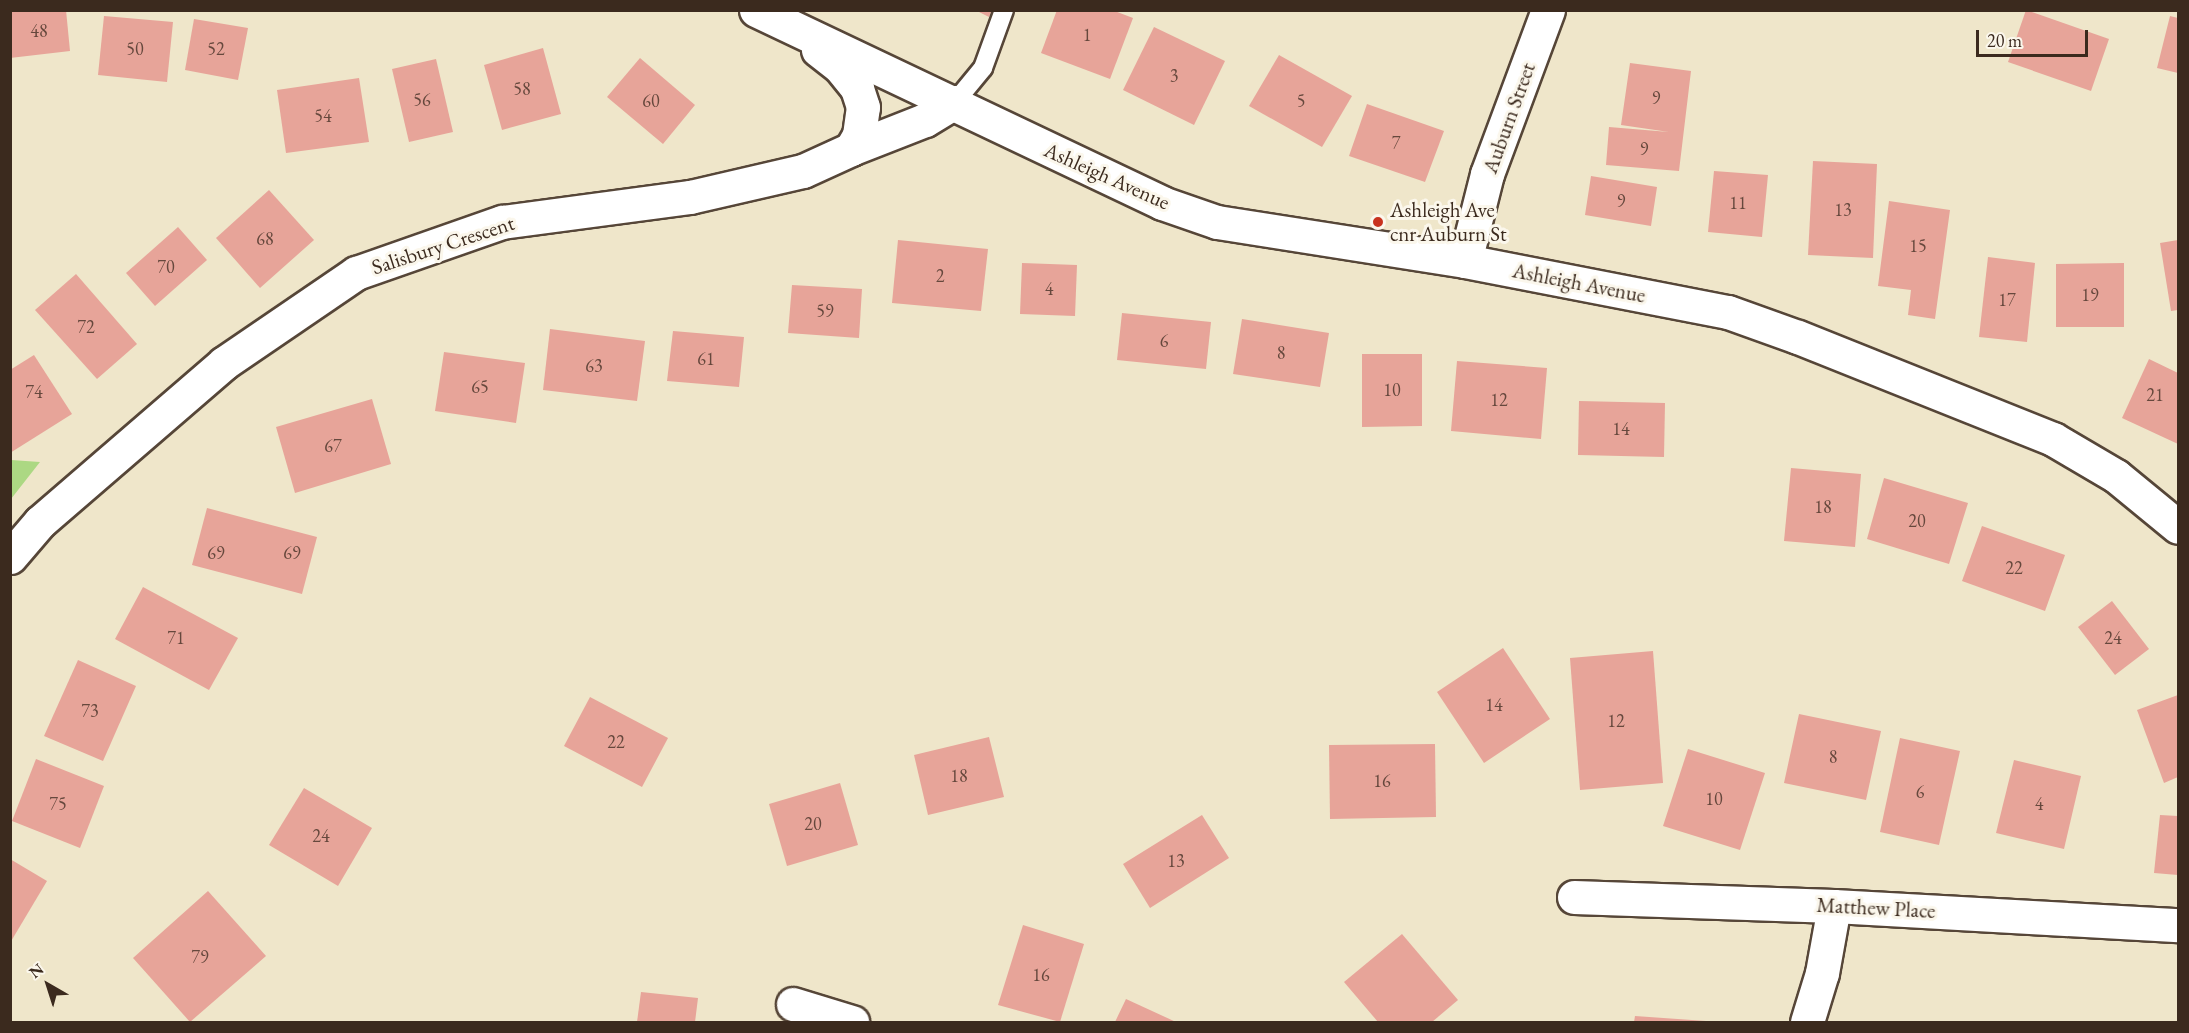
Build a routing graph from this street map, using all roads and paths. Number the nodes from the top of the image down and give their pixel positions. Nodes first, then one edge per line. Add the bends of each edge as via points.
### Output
1 (1004, 10) edge
2 (1548, 10) edge
3 (757, 11) edge
4 (955, 102) junction
5 (851, 150) junction
6 (1465, 261) junction
7 (2178, 527) edge
8 (10, 557) edge
9 (1574, 897) dead end
10 (1834, 906) junction
11 (2178, 925) edge
12 (793, 1004) dead end
13 (852, 1023) edge
14 (1807, 1023) edge

1 - 4 lane via 983,68
2 - 6 street, Auburn Street via 1487,174
3 - 4 street
3 - 5 street via 840,67 857,88 863,107 859,135
4 - 5 street, Salisbury Crescent via 925,120
4 - 6 street, Ashleigh Avenue via 1152,198 1216,222
5 - 8 street, Salisbury Crescent via 802,171 690,197 502,222 356,273 224,363 48,514
6 - 7 street, Ashleigh Avenue via 1728,312 1798,337 2054,439 2116,476
9 - 10 street, Matthew Place
10 - 11 street, Matthew Place
10 - 14 street
12 - 13 street

